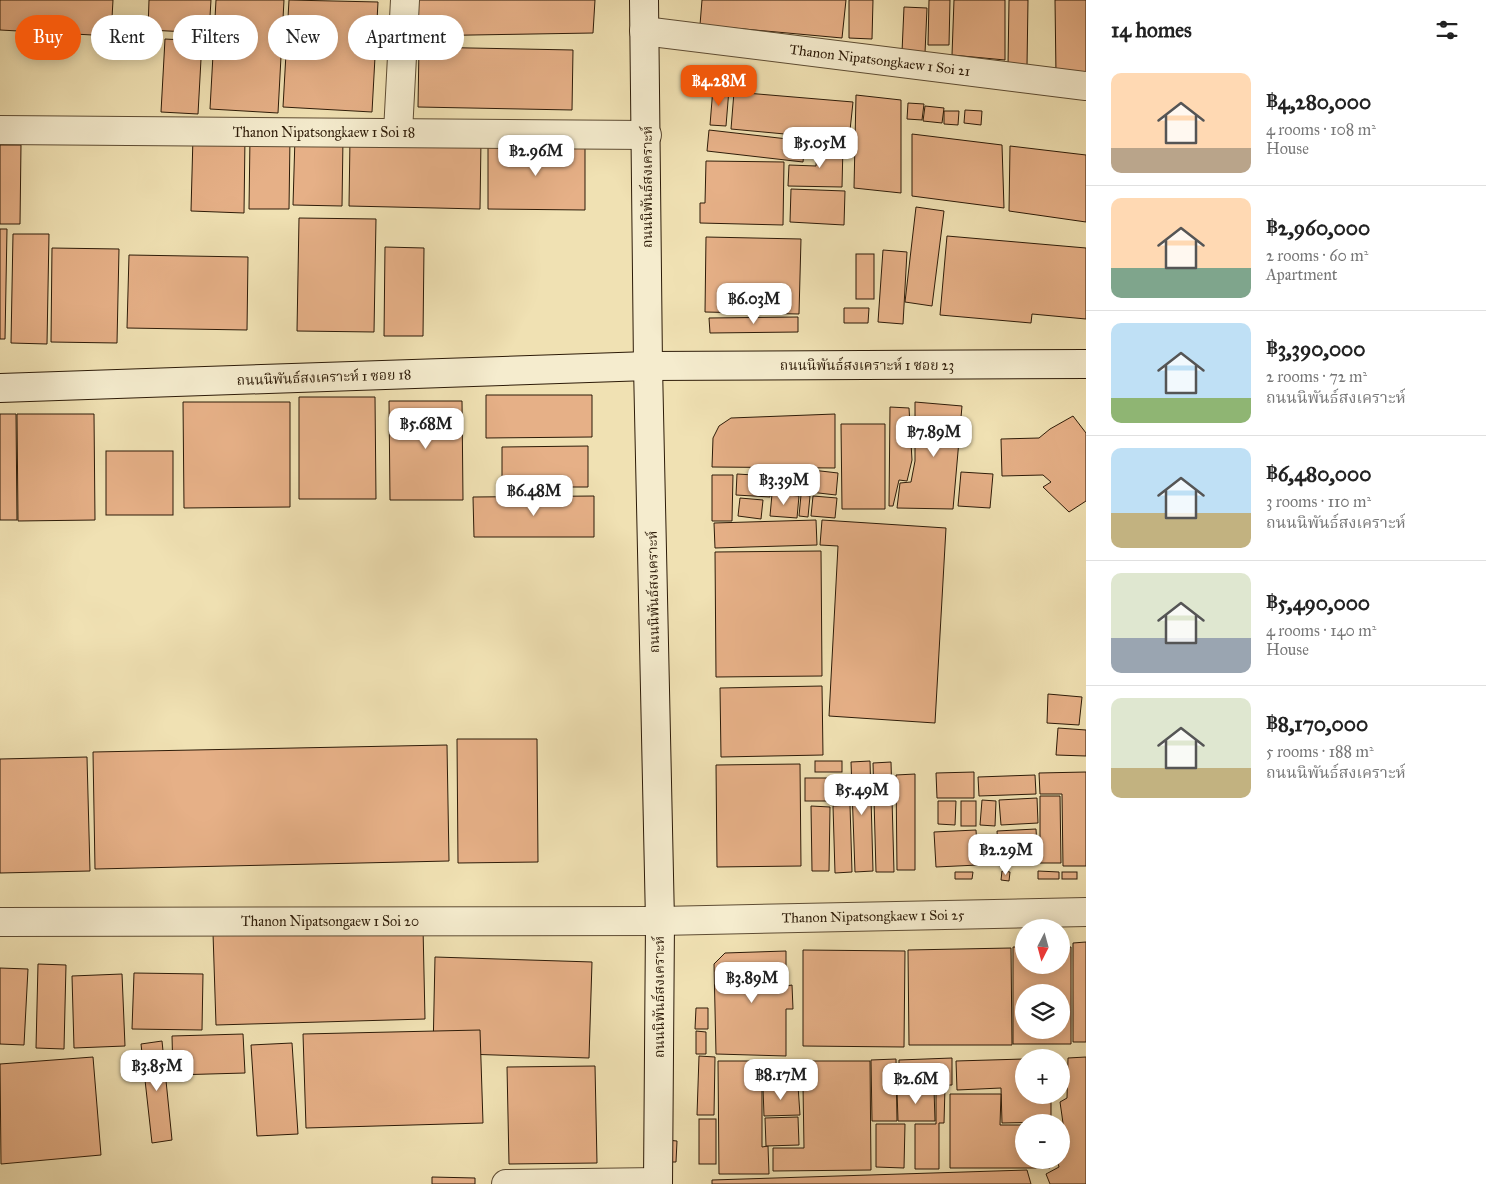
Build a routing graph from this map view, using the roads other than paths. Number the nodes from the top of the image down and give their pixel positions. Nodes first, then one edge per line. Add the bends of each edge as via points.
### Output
1 (405, 0) edge
2 (644, 0) edge
3 (644, 31) junction
4 (1086, 86) edge
5 (0, 130) edge
6 (398, 132) junction
7 (647, 134) junction
8 (1086, 364) edge
9 (648, 366) junction
10 (0, 388) edge
11 (1086, 912) edge
12 (660, 921) junction
13 (0, 922) edge
14 (658, 1183) edge
15 (506, 1184) edge

1 - 6 street
2 - 3 street, ถนนนิพันธ์สงเคราะห์
3 - 4 street, Thanon Nipatsongkaew 1 Soi 21
3 - 7 street, ถนนนิพันธ์สงเคราะห์
5 - 6 street, Thanon Nipatsongkaew 1 Soi 18
6 - 7 street, Thanon Nipatsongkaew 1 Soi 18
7 - 9 street, ถนนนิพันธ์สงเคราะห์
8 - 9 street, ถนนนิพันธ์สงเคราะห์ 1 ซอย 23
9 - 10 street, ถนนนิพันธ์สงเคราะห์ 1 ซอย 18
9 - 12 street, ถนนนิพันธ์สงเคราะห์
11 - 12 street, Thanon Nipatsongkaew 1 Soi 25
12 - 13 street, Thanon Nipatsongaew 1 Soi 20
12 - 14 street, ถนนนิพันธ์สงเคราะห์
14 - 15 street

